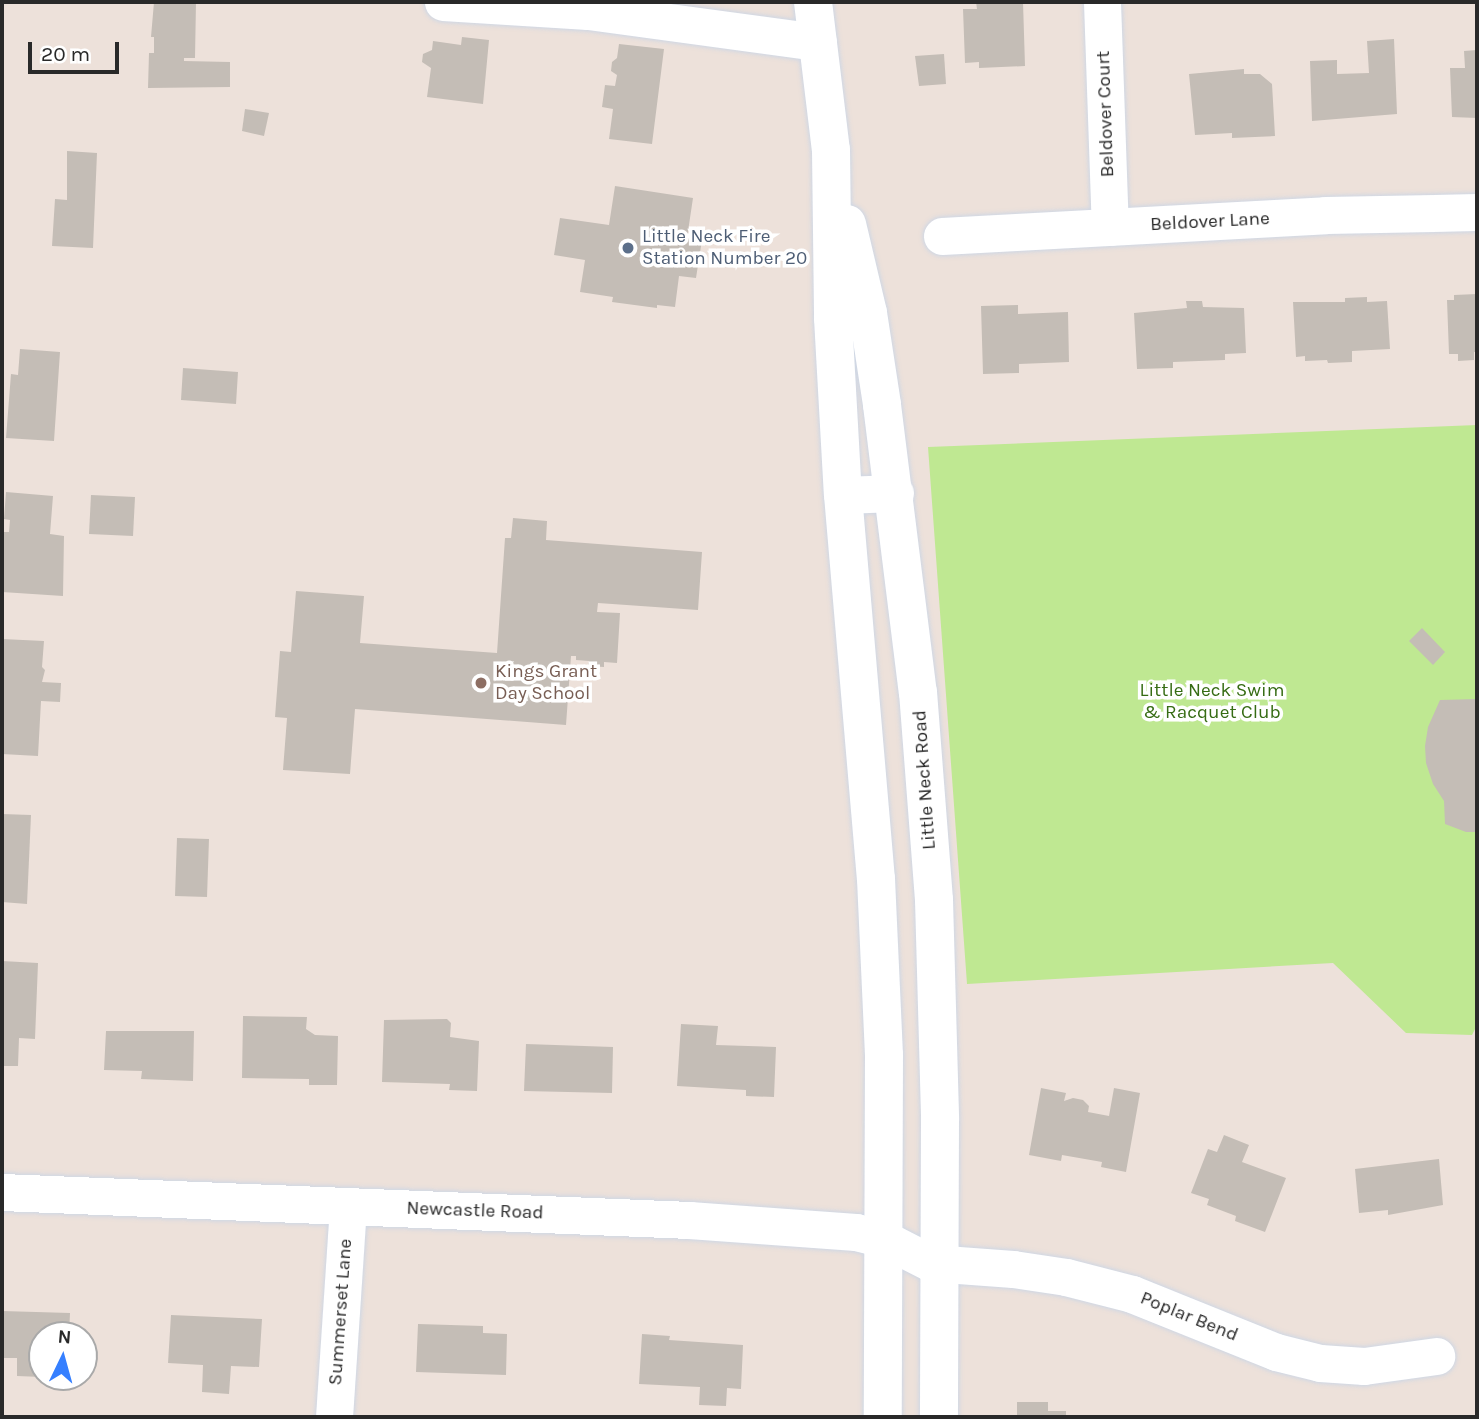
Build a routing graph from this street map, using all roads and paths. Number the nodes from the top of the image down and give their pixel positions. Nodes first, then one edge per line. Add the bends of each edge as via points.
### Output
1 (443, 2) edge
2 (813, 2) edge
3 (1102, 2) edge
4 (818, 42) junction
5 (831, 150) junction
6 (1477, 212) edge
7 (1110, 227) junction
8 (942, 236) dead end
9 (895, 493) junction
10 (843, 495) junction
11 (2, 1192) edge
12 (348, 1206) junction
13 (884, 1239) junction
14 (941, 1265) junction
15 (1436, 1356) dead end
16 (334, 1417) edge
17 (883, 1417) edge
18 (939, 1417) edge

1 - 4 street via 588,11
2 - 4 street, Little Neck Road
3 - 7 street, Beldover Court
4 - 5 street, Little Neck Road
5 - 9 street, Little Neck Road via 868,313
5 - 10 street, Little Neck Road via 833,318
6 - 7 street, Beldover Lane
7 - 8 street, Beldover Lane
9 - 10 street
9 - 14 street, Little Neck Road via 918,692 934,900
10 - 13 street, Little Neck Road via 875,856 884,1055
11 - 12 street, Newcastle Road
12 - 13 street, Newcastle Road via 703,1221 856,1232
12 - 16 street, Summerset Lane
13 - 14 street, Newcastle Road
13 - 17 street, Little Neck Road
14 - 15 street, Poplar Bend via 1066,1277 1132,1294 1276,1352 1320,1363 1364,1366
14 - 18 street, Little Neck Road

